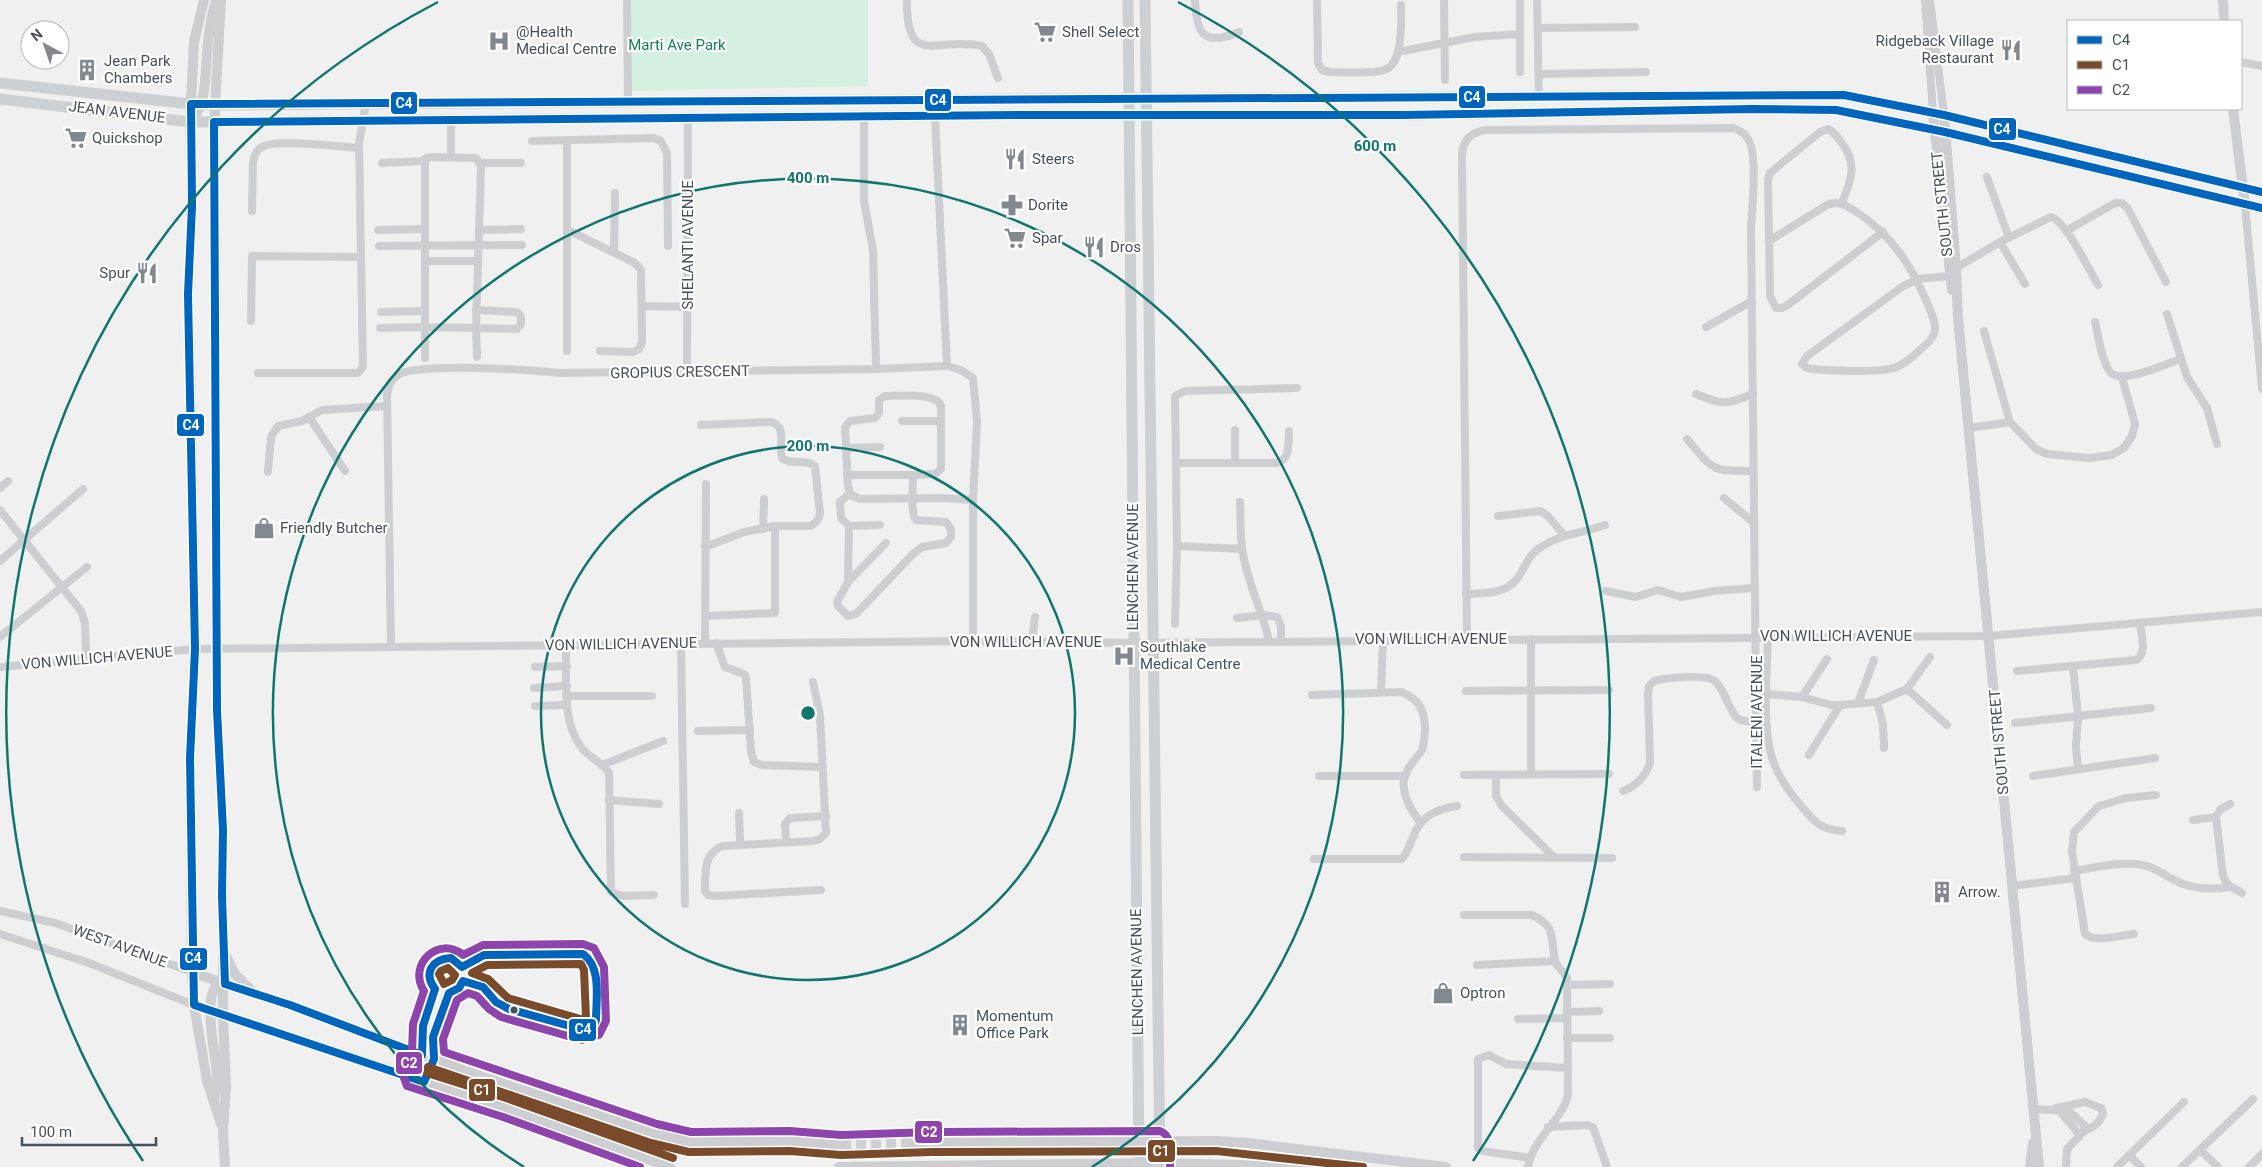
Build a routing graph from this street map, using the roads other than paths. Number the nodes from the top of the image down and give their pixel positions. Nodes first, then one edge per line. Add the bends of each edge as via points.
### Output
1 (204, 0) edge
2 (216, 0) edge
3 (221, 0) edge
4 (626, 0) edge
5 (907, 0) edge
6 (1128, 0) edge
7 (1145, 0) edge
8 (1195, 0) edge
9 (1317, 0) edge
10 (1444, 0) edge
11 (1520, 0) edge
12 (1537, 0) edge
13 (1925, 0) edge
14 (1930, 0) edge
15 (2223, 0) edge
16 (1401, 5) dead end
17 (2224, 20) edge
18 (1635, 27) dead end
19 (1538, 28) junction
20 (1239, 32) dead end
21 (1520, 34) junction
22 (1444, 43) junction
23 (1398, 52) junction
24 (2242, 62) edge
25 (2253, 64) junction
26 (2242, 66) edge
27 (2262, 66) edge
28 (1520, 72) dead end
29 (1646, 72) dead end
30 (1540, 74) junction
31 (998, 78) dead end
32 (1445, 80) dead end
33 (0, 83) edge
34 (1751, 96) junction
35 (3, 97) edge
36 (1146, 98) junction
37 (1539, 98) junction
38 (1129, 99) junction
39 (1245, 99) junction
40 (962, 100) junction
41 (628, 102) junction
42 (366, 103) junction
43 (196, 105) junction
44 (215, 105) junction
45 (1751, 109) junction
46 (2233, 110) edge
47 (1938, 114) junction
48 (991, 115) junction
49 (935, 116) junction
50 (1129, 116) junction
51 (1146, 116) junction
52 (1293, 116) junction
53 (864, 117) junction
54 (688, 119) junction
55 (364, 120) junction
56 (451, 120) junction
57 (190, 122) junction
58 (214, 122) junction
59 (1940, 131) junction
60 (532, 141) dead end
61 (567, 141) junction
62 (359, 148) junction
63 (451, 157) junction
64 (425, 161) junction
65 (480, 163) junction
66 (521, 163) dead end
67 (382, 164) dead end
68 (1987, 177) dead end
69 (2244, 188) junction
70 (2262, 192) edge
71 (615, 193) dead end
72 (1842, 203) junction
73 (2245, 205) junction
74 (2262, 208) edge
75 (252, 211) dead end
76 (425, 229) junction
77 (521, 229) dead end
78 (378, 230) dead end
79 (479, 230) junction
80 (568, 230) junction
81 (2066, 231) junction
82 (1883, 232) junction
83 (2009, 238) junction
84 (1769, 241) junction
85 (2000, 242) junction
86 (425, 245) junction
87 (479, 245) junction
88 (522, 245) dead end
89 (379, 246) dead end
90 (668, 246) dead end
91 (614, 252) junction
92 (360, 257) junction
93 (425, 261) junction
94 (478, 261) junction
95 (1953, 272) junction
96 (1917, 279) junction
97 (2166, 282) dead end
98 (2025, 284) dead end
99 (2098, 285) dead end
100 (1752, 301) junction
101 (642, 306) junction
102 (688, 307) junction
103 (476, 310) junction
104 (424, 311) junction
105 (381, 312) dead end
106 (2167, 314) dead end
107 (251, 321) dead end
108 (2095, 322) dead end
109 (424, 327) junction
110 (1706, 327) dead end
111 (380, 328) dead end
112 (476, 328) junction
113 (1984, 331) dead end
114 (567, 351) dead end
115 (600, 351) dead end
116 (477, 357) dead end
117 (425, 358) dead end
118 (2181, 359) junction
119 (947, 366) junction
120 (876, 370) junction
121 (687, 371) junction
122 (258, 373) dead end
123 (2122, 378) junction
124 (1297, 388) dead end
125 (2262, 389) edge
126 (1696, 394) dead end
127 (1753, 394) junction
128 (386, 406) junction
129 (309, 417) junction
130 (902, 421) dead end
131 (941, 421) junction
132 (2010, 422) junction
133 (701, 425) dead end
134 (1969, 428) junction
135 (1235, 430) dead end
136 (1289, 431) dead end
137 (1687, 439) dead end
138 (2217, 444) dead end
139 (880, 447) dead end
140 (846, 448) junction
141 (1176, 463) junction
142 (1235, 464) junction
143 (344, 471) dead end
144 (1753, 471) junction
145 (268, 472) dead end
146 (848, 475) junction
147 (913, 475) junction
148 (8, 481) dead end
149 (706, 484) dead end
150 (0, 488) edge
151 (83, 489) dead end
152 (850, 492) junction
153 (913, 498) junction
154 (1724, 498) dead end
155 (764, 499) dead end
156 (973, 500) junction
157 (1240, 502) dead end
158 (0, 510) edge
159 (1498, 516) dead end
160 (1754, 523) junction
161 (880, 525) dead end
162 (1605, 525) dead end
163 (775, 526) junction
164 (849, 526) junction
165 (763, 529) junction
166 (1564, 535) junction
167 (24, 541) junction
168 (886, 543) dead end
169 (1177, 546) junction
170 (705, 547) junction
171 (1242, 548) junction
172 (0, 561) edge
173 (87, 567) dead end
174 (848, 582) junction
175 (61, 587) junction
176 (1755, 588) junction
177 (1606, 591) dead end
178 (1466, 594) junction
179 (2262, 612) edge
180 (705, 616) junction
181 (1263, 616) junction
182 (1036, 618) dead end
183 (1237, 618) dead end
184 (2140, 623) junction
185 (1175, 624) dead end
186 (1768, 636) junction
187 (1989, 636) junction
188 (0, 637) edge
189 (1757, 637) junction
190 (1467, 639) junction
191 (1531, 639) junction
192 (972, 640) junction
193 (1383, 640) junction
194 (1032, 641) junction
195 (1269, 641) junction
196 (1280, 641) junction
197 (1133, 642) junction
198 (1154, 642) junction
199 (705, 643) junction
200 (716, 643) junction
201 (681, 644) junction
202 (566, 645) junction
203 (391, 647) junction
204 (195, 649) junction
205 (218, 649) junction
206 (1930, 657) dead end
207 (86, 659) junction
208 (1827, 659) dead end
209 (1874, 660) dead end
210 (567, 666) junction
211 (2073, 666) junction
212 (0, 667) edge
213 (535, 668) dead end
214 (2018, 671) dead end
215 (813, 682) dead end
216 (568, 686) junction
217 (534, 688) dead end
218 (1907, 689) junction
219 (1609, 690) dead end
220 (1381, 691) junction
221 (1466, 691) dead end
222 (1532, 691) junction
223 (1767, 694) junction
224 (1312, 695) dead end
225 (568, 696) junction
226 (652, 696) dead end
227 (1802, 697) junction
228 (1877, 702) junction
229 (1858, 703) junction
230 (567, 705) junction
231 (1840, 705) junction
232 (535, 706) dead end
233 (2151, 708) dead end
234 (2078, 716) junction
235 (1757, 723) junction
236 (2015, 723) dead end
237 (1947, 725) dead end
238 (750, 730) junction
239 (698, 731) dead end
240 (664, 741) dead end
241 (1884, 748) dead end
242 (1809, 755) dead end
243 (2155, 758) dead end
244 (602, 765) junction
245 (822, 767) junction
246 (2078, 768) junction
247 (1531, 774) junction
248 (1609, 774) dead end
249 (1464, 775) dead end
250 (1319, 776) dead end
251 (1405, 776) junction
252 (1496, 776) junction
253 (2032, 776) dead end
254 (1758, 787) dead end
255 (1623, 791) dead end
256 (2156, 795) dead end
257 (609, 800) junction
258 (659, 804) dead end
259 (2230, 804) dead end
260 (1457, 806) dead end
261 (738, 813) dead end
262 (826, 816) junction
263 (2216, 817) junction
264 (2193, 820) dead end
265 (1420, 822) junction
266 (1842, 831) dead end
267 (786, 842) junction
268 (740, 844) junction
269 (1464, 857) dead end
270 (1554, 857) junction
271 (1612, 858) dead end
272 (1314, 859) dead end
273 (2075, 874) junction
274 (2012, 886) junction
275 (2230, 887) junction
276 (821, 890) dead end
277 (2242, 893) dead end
278 (654, 895) dead end
279 (685, 904) dead end
280 (0, 911) edge
281 (1464, 915) dead end
282 (0, 934) edge
283 (2134, 934) dead end
284 (223, 948) junction
285 (1555, 961) junction
286 (1477, 965) dead end
287 (192, 972) junction
288 (224, 984) junction
289 (1610, 984) dead end
290 (1567, 985) junction
291 (255, 993) junction
292 (194, 1005) junction
293 (210, 1011) junction
294 (1599, 1011) dead end
295 (223, 1014) junction
296 (1567, 1015) junction
297 (1518, 1019) dead end
298 (1567, 1038) junction
299 (1610, 1038) dead end
300 (1568, 1068) junction
301 (2253, 1098) dead end
302 (214, 1102) junction
303 (2184, 1102) dead end
304 (2033, 1109) junction
305 (2056, 1110) junction
306 (2035, 1125) junction
307 (1548, 1127) junction
308 (223, 1131) junction
309 (2082, 1134) junction
310 (1159, 1141) junction
311 (1138, 1142) junction
312 (914, 1143) tunnel mouth
313 (841, 1145) tunnel mouth
314 (2200, 1150) junction
315 (2262, 1154) edge
316 (2129, 1155) junction
317 (1530, 1158) junction
318 (1160, 1165) edge
319 (1138, 1166) edge
320 (225, 1167) edge
321 (670, 1167) edge
322 (839, 1167) edge
323 (1311, 1167) edge
324 (1446, 1167) edge
325 (1528, 1167) edge
326 (1607, 1167) edge
327 (2030, 1167) edge
328 (2039, 1167) edge
329 (2066, 1167) edge
330 (2117, 1167) edge
331 (2141, 1167) edge
332 (2182, 1167) edge
333 (2218, 1167) edge
334 (2249, 1167) edge

1 - 43 street via 194,42
2 - 43 street
3 - 44 street
4 - 41 street
5 - 31 street via 909,33 915,41 928,45 982,46 989,54
6 - 38 main road, LENCHEN AVENUE
7 - 36 main road, LENCHEN AVENUE
8 - 20 street via 1196,21 1204,34 1224,38
9 - 23 street via 1317,52 1322,70 1385,70
10 - 22 street
11 - 21 street
12 - 19 street
13 - 47 street, SOUTH STREET
14 - 47 street, SOUTH STREET
15 - 17 street
16 - 23 street
18 - 19 street
19 - 30 street
21 - 22 street
21 - 28 street
22 - 23 street
22 - 32 street
24 - 25 street
25 - 26 street
25 - 27 street
29 - 30 street
30 - 37 street
33 - 43 main road, JEAN AVENUE
34 - 37 main road, JEAN AVENUE
34 - 45 main road
34 - 47 main road, JEAN AVENUE via 1844,95
35 - 57 main road, JEAN AVENUE
36 - 38 main road, JEAN AVENUE
36 - 39 main road, JEAN AVENUE
36 - 51 main road, LENCHEN AVENUE
37 - 39 main road, JEAN AVENUE
38 - 40 main road, JEAN AVENUE
38 - 50 main road, LENCHEN AVENUE
39 - 52 main road via 1257,105 1287,105 1292,108
40 - 41 main road, JEAN AVENUE
40 - 48 main road via 986,106
41 - 42 main road, JEAN AVENUE
42 - 44 main road, JEAN AVENUE
42 - 55 street
43 - 44 main road, JEAN AVENUE
43 - 57 street
44 - 58 street
45 - 52 main road, JEAN AVENUE
45 - 59 main road, JEAN AVENUE via 1844,111
46 - 69 street
47 - 59 street, SOUTH STREET
47 - 69 main road, JEAN AVENUE
48 - 49 main road, JEAN AVENUE
48 - 50 main road, JEAN AVENUE
49 - 53 main road, JEAN AVENUE
49 - 119 street
50 - 51 main road, JEAN AVENUE
50 - 197 main road, LENCHEN AVENUE
51 - 52 main road, JEAN AVENUE
51 - 198 main road, LENCHEN AVENUE
53 - 54 main road, JEAN AVENUE
53 - 120 street via 864,201 873,250
54 - 56 main road, JEAN AVENUE
54 - 102 street, SHELANTI AVENUE
55 - 56 main road, JEAN AVENUE
55 - 58 main road, JEAN AVENUE
55 - 62 street
56 - 63 street
57 - 58 main road, JEAN AVENUE
57 - 204 street via 192,206 188,294
58 - 205 street
59 - 73 main road, JEAN AVENUE
59 - 95 street, SOUTH STREET
60 - 61 street
61 - 80 street
61 - 90 street via 654,138 661,142 667,153
62 - 75 street via 290,144 262,147 252,163
62 - 92 street
63 - 64 street via 430,157
63 - 65 street via 476,158
64 - 67 street
64 - 76 street
65 - 66 street
65 - 79 street
68 - 83 street
69 - 70 main road, JEAN AVENUE
69 - 73 street
71 - 91 street
72 - 82 street
72 - 84 street via 1827,205
72 - 84 street via 1850,182 1852,160 1834,133 1826,129 1768,176
73 - 74 main road, JEAN AVENUE
73 - 125 street
76 - 78 street
76 - 86 street
77 - 79 street
79 - 87 street
80 - 91 street
80 - 114 street
81 - 83 street via 2058,220 2051,217
81 - 97 street via 2115,203 2122,203
81 - 99 street
82 - 84 street via 1778,309 1770,296
82 - 96 street
83 - 85 street
85 - 95 street
85 - 98 street
86 - 87 street
86 - 89 street
86 - 93 street
87 - 88 street
87 - 94 street
91 - 101 street via 641,268
92 - 107 street via 252,256
92 - 122 street via 363,365 360,371
93 - 94 street
93 - 104 street
94 - 103 street
95 - 96 street
95 - 134 street, SOUTH STREET
96 - 96 street via 1807,356 1802,365 1807,368 1881,370 1894,368 1911,358 1935,330
100 - 110 street
100 - 127 street, ITALENI AVENUE
100 - 178 street, ITALENI AVENUE via 1753,158 1751,144 1739,130 1485,130 1471,134 1462,155
101 - 102 street
101 - 115 street via 642,343 639,350
102 - 121 street, SHELANTI AVENUE
103 - 112 street
103 - 112 street via 518,312 521,316 521,324 517,328
104 - 105 street
104 - 109 street
106 - 118 street
108 - 123 street via 2107,366 2114,376
109 - 111 street
109 - 112 street
109 - 117 street
112 - 116 street
113 - 132 street
118 - 123 street
118 - 138 street via 2187,377 2207,408
119 - 120 street, GROPIUS CRESCENT
119 - 156 street, GROPIUS CRESCENT via 973,378 977,420
120 - 121 street, GROPIUS CRESCENT
121 - 128 street, GROPIUS CRESCENT via 408,371 391,383
123 - 132 street via 2134,416 2134,430 2124,448 2112,456 2073,458 2047,454 2036,449
124 - 141 street via 1178,393 1174,402
126 - 127 street via 1718,403
127 - 144 street, ITALENI AVENUE
128 - 129 street via 322,410
128 - 203 street, GROPIUS CRESCENT
129 - 143 street
129 - 145 street via 274,430
130 - 131 street
131 - 140 street via 941,406 932,397 885,396 879,400 879,413 875,418 847,424
131 - 147 street via 941,469 934,474
132 - 134 street
133 - 163 street via 773,423 780,426 780,453 784,461 807,462 815,466 818,520 811,526
134 - 187 street, SOUTH STREET
135 - 142 street
136 - 142 street via 1287,458 1283,462
137 - 144 street via 1715,469
139 - 140 street
140 - 146 street
141 - 142 street
141 - 169 street
144 - 160 street, ITALENI AVENUE
146 - 147 street
146 - 152 street
147 - 153 street
148 - 150 street
149 - 170 street
151 - 167 street
152 - 153 street via 854,498 860,499
152 - 164 street via 840,502 841,518
153 - 156 street
153 - 174 street via 914,517 922,521 946,522 951,529 949,541 922,547 852,616 843,612 837,602
154 - 160 street
155 - 165 street
156 - 192 street, GROPIUS CRESCENT
157 - 171 street
158 - 167 street
159 - 166 street via 1540,511
160 - 176 street, ITALENI AVENUE
161 - 164 street
162 - 166 street via 1583,533
163 - 165 street
163 - 180 street via 775,613
164 - 174 street
165 - 170 street via 733,535
166 - 178 street via 1534,552 1510,587 1498,592
167 - 172 street
167 - 175 street
168 - 174 street
169 - 171 street
169 - 185 street
170 - 180 street
171 - 181 street
173 - 175 street
175 - 188 street
175 - 207 street via 83,615
176 - 177 street via 1680,597 1658,590 1636,597
176 - 189 street, ITALENI AVENUE
178 - 190 street
179 - 184 street, VON WILLICH AVENUE
180 - 199 street
181 - 183 street
181 - 195 street
181 - 196 street via 1272,615 1280,620
182 - 194 street
184 - 187 street, VON WILLICH AVENUE
184 - 211 street via 2143,652 2139,658
186 - 187 street, VON WILLICH AVENUE
186 - 189 street, VON WILLICH AVENUE
186 - 223 street
187 - 274 street, SOUTH STREET
189 - 191 street, VON WILLICH AVENUE
189 - 235 street, ITALENI AVENUE
190 - 191 street, VON WILLICH AVENUE
190 - 193 street, VON WILLICH AVENUE
191 - 222 street
192 - 194 street, VON WILLICH AVENUE
192 - 200 street, VON WILLICH AVENUE
193 - 196 street, VON WILLICH AVENUE
193 - 220 street
194 - 197 street, VON WILLICH AVENUE
195 - 196 street, VON WILLICH AVENUE
195 - 198 street, VON WILLICH AVENUE
197 - 198 street, VON WILLICH AVENUE
197 - 311 main road, LENCHEN AVENUE
198 - 310 main road, LENCHEN AVENUE
199 - 200 street, VON WILLICH AVENUE
199 - 201 street, VON WILLICH AVENUE
200 - 238 street via 725,667 746,677
201 - 202 street, VON WILLICH AVENUE
201 - 279 street
202 - 203 street, VON WILLICH AVENUE
202 - 210 street
203 - 205 street, VON WILLICH AVENUE
204 - 205 street, VON WILLICH AVENUE
204 - 207 street, VON WILLICH AVENUE
204 - 287 street via 190,758
205 - 284 street
206 - 218 street
207 - 212 street, VON WILLICH AVENUE
208 - 227 street
209 - 229 street
210 - 213 street
210 - 216 street
211 - 214 street
211 - 234 street
215 - 245 street via 820,715
216 - 217 street
216 - 225 street
218 - 228 street
218 - 237 street
219 - 222 street
220 - 224 street
220 - 251 street via 1411,696 1424,713 1424,746
221 - 222 street
222 - 247 street
223 - 227 street
223 - 266 street via 1769,744 1780,776 1812,821 1829,831
225 - 226 street
225 - 230 street
227 - 231 street
228 - 229 street
228 - 241 street via 1883,724
229 - 231 street
230 - 232 street
230 - 244 street via 578,742
231 - 242 street
233 - 234 street
234 - 236 street
234 - 246 street
235 - 254 street, ITALENI AVENUE
235 - 255 street via 1736,717 1713,680 1654,682 1649,686 1648,694 1650,763 1637,784
238 - 239 street
238 - 245 street via 751,752 756,764
240 - 244 street
243 - 246 street
244 - 257 street via 609,773
245 - 262 street
246 - 253 street
247 - 248 street
247 - 252 street
249 - 252 street
250 - 251 street
251 - 265 street via 1405,796
252 - 270 street via 1496,796 1502,806
256 - 273 street via 2106,803 2088,815 2074,832 2072,840
257 - 258 street
257 - 278 street via 611,892 623,896
259 - 263 street
260 - 265 street via 1435,811
261 - 268 street
262 - 267 street via 826,832 820,839
262 - 267 street via 790,818 786,824
263 - 264 street
263 - 275 street via 2223,876
265 - 272 street via 1402,859
267 - 268 street
268 - 276 street via 722,846 709,854 706,862 708,895
269 - 270 street
270 - 271 street
273 - 274 street
273 - 275 street via 2114,864 2135,864 2152,867 2188,886
273 - 283 street via 2083,930 2087,936
274 - 304 street, SOUTH STREET
275 - 277 street
280 - 287 street, WEST AVENUE via 55,923
281 - 285 street via 1532,915 1539,918 1552,933
282 - 292 street, WEST AVENUE via 89,963
284 - 288 street
284 - 291 street via 235,974
285 - 286 street
285 - 290 street via 1566,976
287 - 288 street, WEST AVENUE
287 - 292 street
288 - 291 street, WEST AVENUE
288 - 293 street via 212,991
288 - 295 street
289 - 290 street
290 - 296 street
291 - 313 street, WEST AVENUE via 464,1070 654,1134 690,1142 790,1141
292 - 293 street, WEST AVENUE
292 - 302 street via 207,1081
293 - 295 street, WEST AVENUE
293 - 302 street via 217,1078
294 - 296 street
295 - 308 street via 226,1086
295 - 321 street, WEST AVENUE via 506,1108
296 - 297 street
296 - 298 street
298 - 299 street
298 - 300 street
300 - 307 street via 1566,1102
300 - 317 street via 1506,1064 1488,1055 1478,1059 1478,1148
301 - 314 street
302 - 308 street
303 - 316 street
304 - 305 street
304 - 306 street, SOUTH STREET
305 - 309 street
305 - 309 street via 2085,1102 2098,1105 2103,1113 2101,1119
306 - 327 street
306 - 328 street, SOUTH STREET
307 - 317 street
307 - 326 street via 1587,1124 1594,1127
308 - 320 street
309 - 329 street via 2066,1152
310 - 311 street
310 - 318 main road, LENCHEN AVENUE
310 - 324 street via 1248,1143
311 - 312 street
311 - 319 main road, LENCHEN AVENUE
314 - 332 street
314 - 333 street
315 - 334 street
316 - 330 street
316 - 331 street
317 - 325 street
318 - 319 street
318 - 323 street
319 - 322 street

